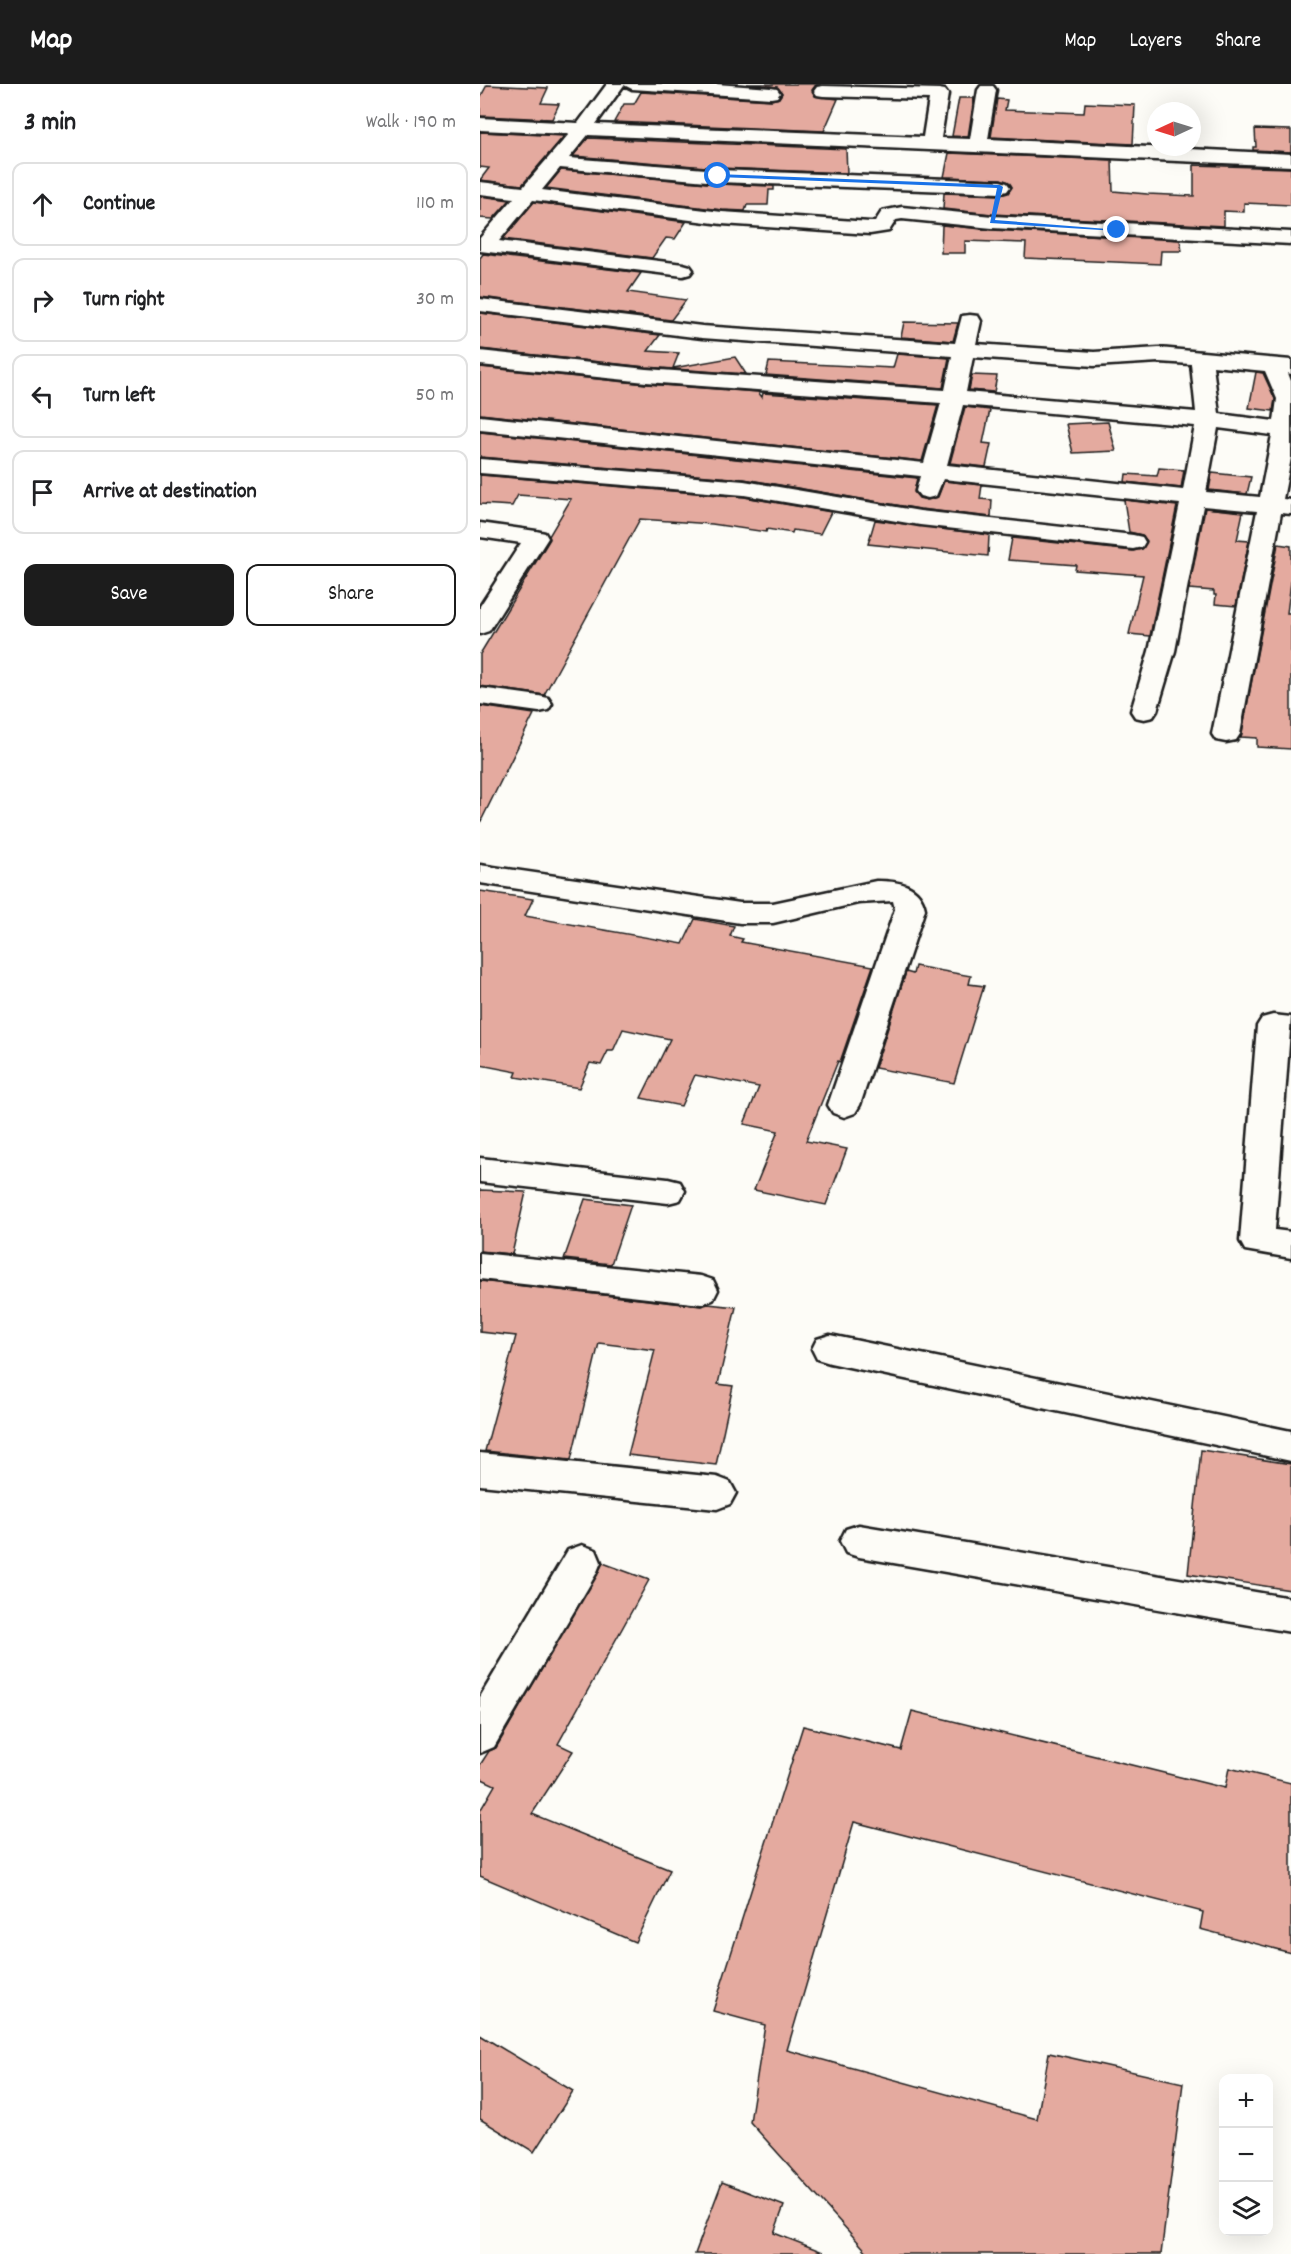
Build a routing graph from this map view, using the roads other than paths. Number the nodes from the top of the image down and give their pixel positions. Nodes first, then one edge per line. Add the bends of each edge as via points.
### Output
1 (616, 84) edge
2 (632, 84) edge
3 (987, 90) dead end
4 (823, 91) dead end
5 (771, 93) dead end
6 (480, 124) edge
7 (583, 129) junction
8 (931, 143) junction
9 (978, 145) junction
10 (1010, 146) junction
11 (1291, 160) edge
12 (554, 162) junction
13 (480, 188) edge
14 (529, 193) junction
15 (1001, 197) junction
16 (1096, 208) dead end
17 (1291, 219) edge
18 (992, 222) junction
19 (1291, 238) edge
20 (482, 246) edge
21 (683, 270) dead end
22 (480, 305) edge
23 (970, 321) dead end
24 (963, 350) junction
25 (480, 358) edge
26 (1201, 359) junction
27 (1282, 366) edge
28 (954, 398) junction
29 (1208, 419) junction
30 (480, 423) edge
31 (1288, 429) edge
32 (480, 466) edge
33 (934, 470) junction
34 (1193, 498) junction
35 (1280, 506) edge
36 (920, 518) junction
37 (480, 530) edge
38 (1133, 542) dead end
39 (480, 626) edge
40 (480, 696) edge
41 (539, 704) dead end
42 (1144, 711) dead end
43 (1226, 734) dead end
44 (480, 874) edge
45 (1291, 1028) edge
46 (844, 1105) dead end
47 (480, 1170) edge
48 (668, 1191) dead end
49 (1291, 1245) edge
50 (480, 1266) edge
51 (701, 1290) dead end
52 (830, 1348) dead end
53 (1291, 1446) edge
54 (480, 1468) edge
55 (717, 1493) dead end
56 (859, 1541) dead end
57 (582, 1562) dead end
58 (1291, 1615) edge
59 (480, 1734) edge

1 - 7 street
2 - 5 street
3 - 9 street
4 - 8 street via 939,94
6 - 7 street
7 - 8 street
7 - 12 street
8 - 9 street
9 - 10 street
10 - 11 street
10 - 15 street
12 - 14 street
12 - 15 street
13 - 14 street
14 - 18 street via 715,217 870,228 882,227 887,217 895,213
14 - 20 street
15 - 18 street
16 - 17 street
18 - 19 street
20 - 21 street
22 - 24 street via 702,332
23 - 24 street
24 - 26 street via 1104,359 1148,355
24 - 28 street
25 - 28 street via 667,377
26 - 27 street
26 - 29 street
27 - 31 street
28 - 29 street
28 - 33 street
29 - 31 street
29 - 34 street
30 - 33 street
31 - 35 street
32 - 36 street via 744,488
33 - 34 street
33 - 36 street
34 - 35 street
34 - 42 street via 1162,651
35 - 43 street
36 - 38 street
37 - 39 street via 537,538
40 - 41 street
44 - 46 street via 740,913 770,914 868,891 901,892 909,900 910,909
45 - 49 street via 1274,1026 1257,1241
47 - 48 street
50 - 51 street
52 - 53 street
54 - 55 street
56 - 58 street
57 - 59 street

